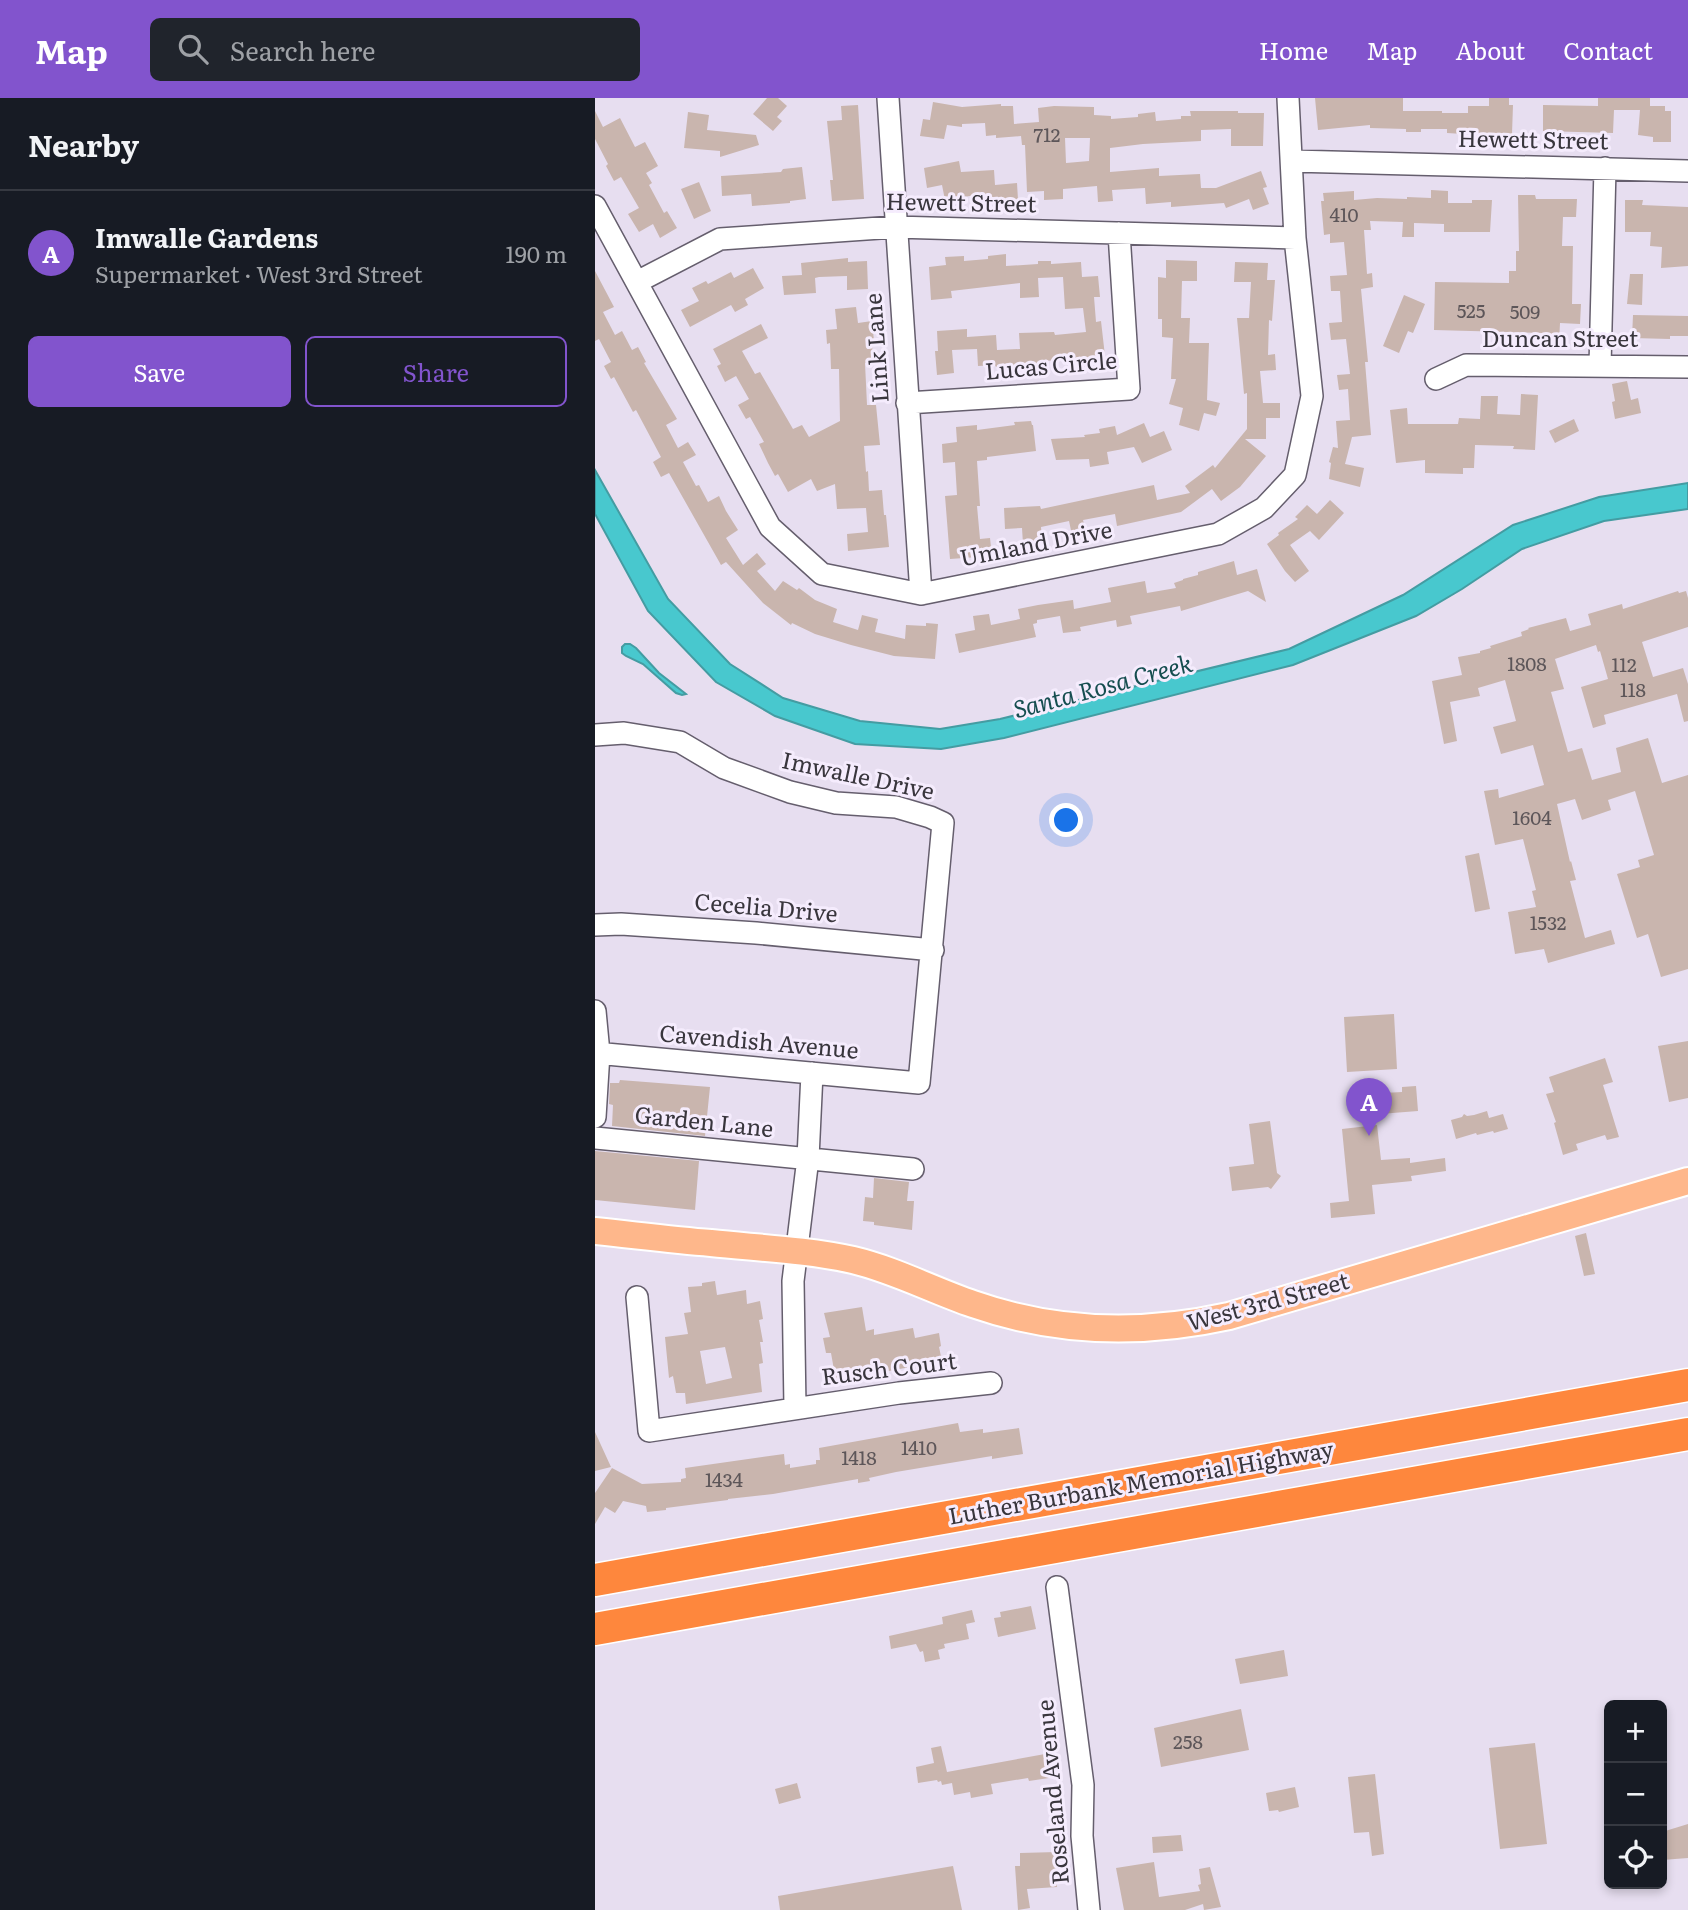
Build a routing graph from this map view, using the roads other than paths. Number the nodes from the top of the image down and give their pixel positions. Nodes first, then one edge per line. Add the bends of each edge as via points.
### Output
1 (888, 98) edge
2 (1288, 98) edge
3 (1292, 161) junction
4 (1605, 168) junction
5 (1688, 171) edge
6 (595, 206) edge
7 (895, 226) junction
8 (1119, 233) junction
9 (1295, 238) junction
10 (636, 282) junction
11 (1600, 366) junction
12 (1688, 367) edge
13 (1436, 379) dead end
14 (907, 403) junction
15 (921, 594) junction
16 (595, 735) edge
17 (595, 925) edge
18 (933, 950) junction
19 (595, 1012) edge
20 (597, 1053) edge
21 (813, 1073) junction
22 (919, 1083) joint
23 (595, 1117) edge
24 (595, 1138) edge
25 (808, 1158) junction
26 (913, 1169) dead end
27 (1688, 1181) edge
28 (595, 1231) edge
29 (796, 1251) junction
30 (637, 1297) dead end
31 (1688, 1368) edge
32 (991, 1383) dead end
33 (1688, 1385) edge
34 (795, 1408) junction
35 (1529, 1413) junction
36 (1688, 1434) edge
37 (1688, 1453) edge
38 (1531, 1462) junction
39 (595, 1580) edge
40 (1057, 1587) dead end
41 (595, 1629) edge
42 (1089, 1910) edge

1 - 7 street, Link Lane
2 - 3 street, Umland Drive
3 - 4 street, Hewett Street
3 - 9 street, Umland Drive
4 - 5 street, Hewett Street
4 - 11 street
6 - 10 street, Umland Drive
7 - 8 street, Hewett Street
7 - 10 street, Hewett Street via 720,239
7 - 14 street, Link Lane
8 - 9 street, Hewett Street
8 - 14 street, Lucas Circle via 1129,390
9 - 15 street, Umland Drive via 1312,397 1296,475 1264,508 1218,534
10 - 15 street, Umland Drive via 770,527 822,574
11 - 12 street, Duncan Street
11 - 13 street, Duncan Street via 1467,365
14 - 15 street, Link Lane
16 - 18 street, Imwalle Drive via 624,733 680,742 724,768 790,792 837,803 896,807 943,823
17 - 18 street, Cecelia Drive via 621,923
18 - 22 street, Imwalle Drive
19 - 20 street
20 - 21 street, Cavendish Avenue
20 - 23 street
21 - 22 street, Cavendish Avenue
21 - 25 street, Rusch Court
24 - 25 street, Garden Lane
25 - 26 street, Garden Lane
25 - 29 street, Rusch Court
27 - 29 main road, West 3rd Street via 1229,1316 1154,1328 1076,1327 1027,1319 968,1303 889,1270
28 - 29 main road, West 3rd Street
29 - 34 street, Rusch Court
30 - 34 street, Rusch Court via 649,1431
31 - 35 highway
32 - 34 street, Rusch Court
33 - 35 highway, Luther Burbank Memorial Highway
35 - 39 highway, Luther Burbank Memorial Highway
36 - 38 highway, Luther Burbank Memorial Highway
37 - 38 highway
38 - 41 highway, Luther Burbank Memorial Highway
40 - 42 street, Roseland Avenue via 1083,1785

